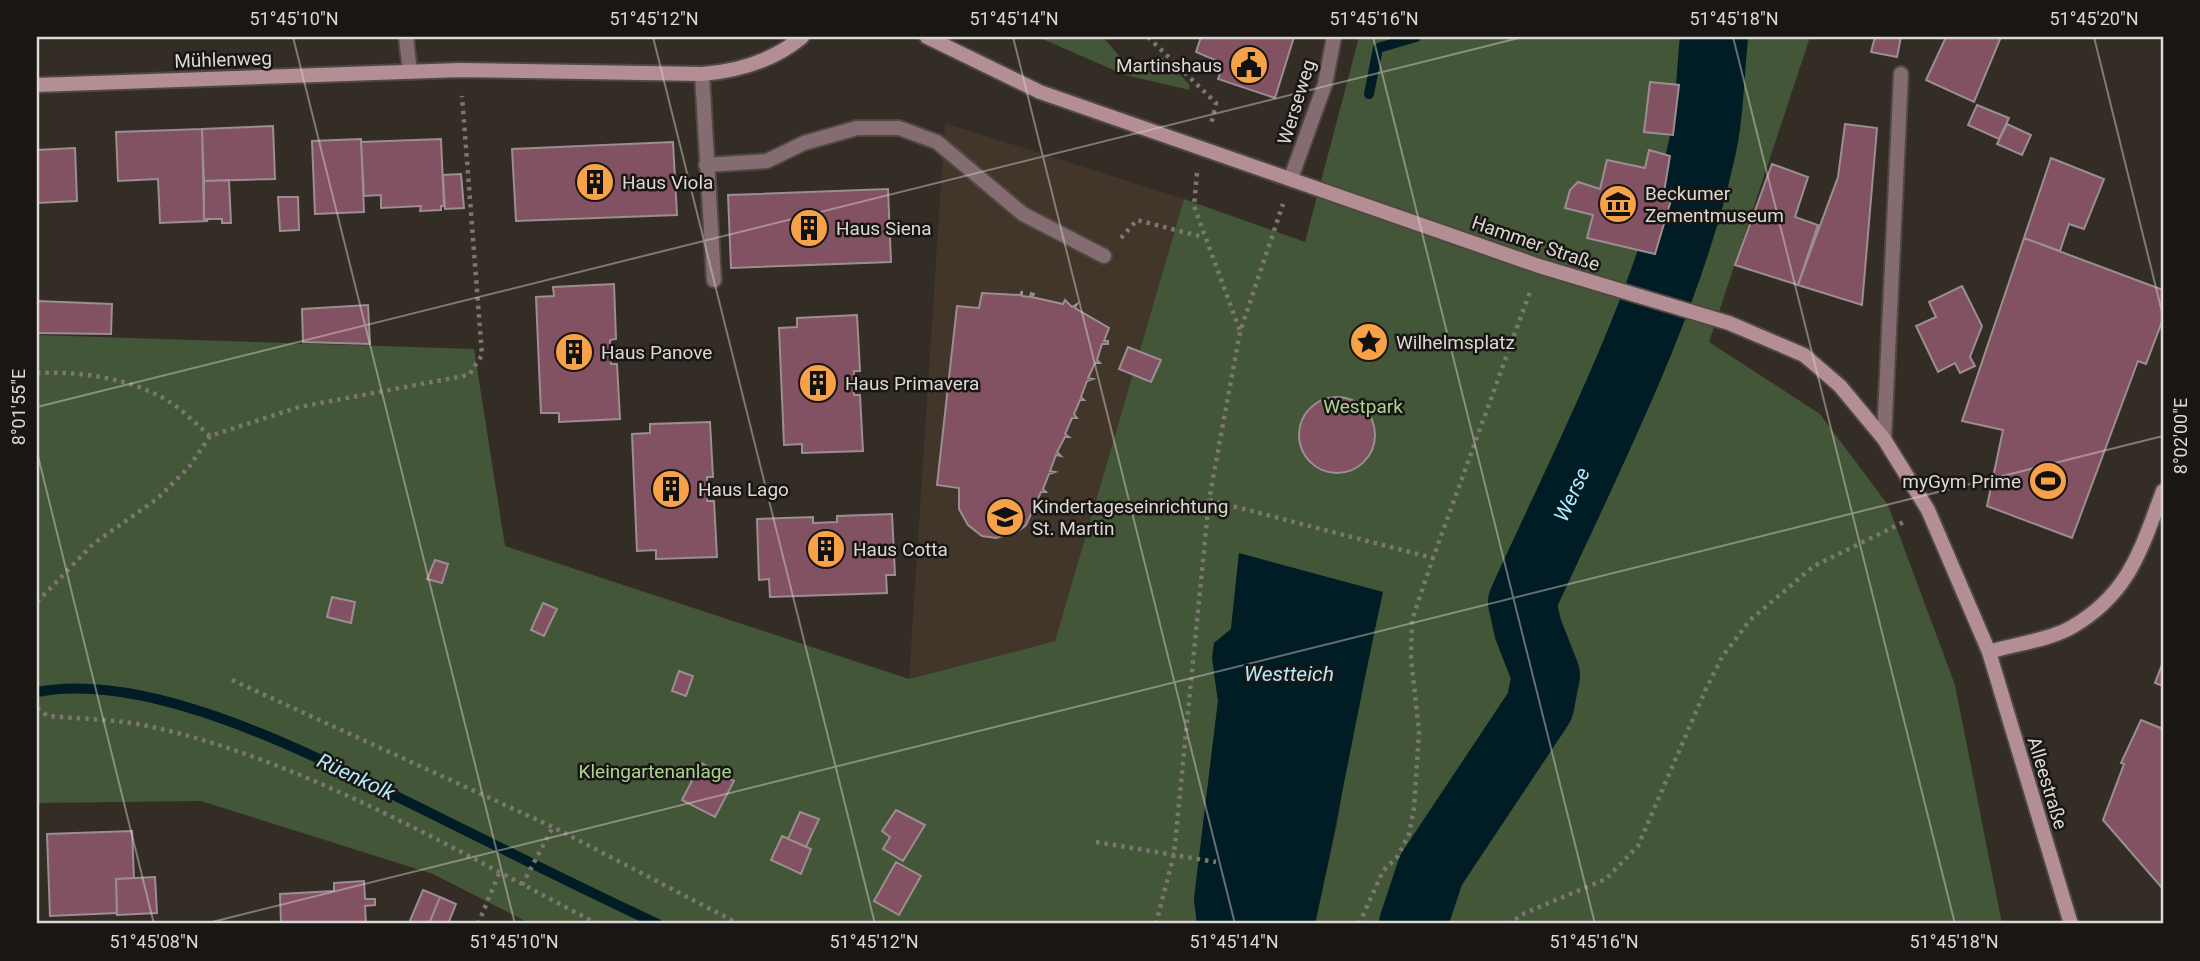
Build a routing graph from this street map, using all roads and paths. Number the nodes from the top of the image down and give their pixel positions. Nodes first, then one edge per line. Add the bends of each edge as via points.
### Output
1 (406, 37) edge
2 (803, 37) edge
3 (927, 37) edge
4 (1148, 37) edge
5 (1334, 37) edge
6 (460, 70) junction
7 (410, 72) junction
8 (702, 74) junction
9 (1901, 74) dead end
10 (37, 85) edge
11 (1205, 149) junction
12 (706, 165) junction
13 (1196, 177) dead end
14 (1291, 178) junction
15 (1204, 237) junction
16 (1104, 256) joint
17 (1539, 266) junction
18 (714, 280) dead end
19 (1240, 332) junction
20 (37, 373) edge
21 (210, 436) junction
22 (1884, 439) junction
23 (2163, 491) edge
24 (1209, 500) junction
25 (1928, 510) junction
26 (1433, 558) junction
27 (37, 602) edge
28 (1989, 652) junction
29 (232, 680) dead end
30 (37, 708) edge
31 (553, 827) junction
32 (1096, 842) dead end
33 (1174, 854) junction
34 (1216, 862) dead end
35 (500, 871) junction
36 (522, 885) junction
37 (478, 924) edge
38 (598, 924) edge
39 (739, 924) edge
40 (1156, 924) edge
41 (1359, 924) edge
42 (1508, 924) edge
43 (2071, 924) edge

1 - 7 street
2 - 8 main road, Mühlenweg via 770,58 736,71
3 - 11 main road, Hammer Straße via 1040,92
4 - 11 path via 1216,103
5 - 14 street, Werseweg via 1325,84
6 - 7 main road, Mühlenweg
6 - 8 main road, Mühlenweg
6 - 21 path via 482,355 476,368 469,375 299,407
7 - 10 main road, Mühlenweg
8 - 12 street
9 - 22 street
11 - 14 main road, Hammer Straße
12 - 16 street via 767,161 804,143 857,128 899,128 937,142 1023,214
12 - 18 street
13 - 15 path via 1194,206
14 - 17 main road, Hammer Straße
14 - 19 path
15 - 16 path via 1138,220
15 - 19 path
17 - 22 main road, Hammer Straße via 1696,313 1804,355 1840,386
17 - 26 path
19 - 24 path
20 - 21 path via 117,380 168,401
21 - 27 path via 189,467 157,499 93,544
22 - 25 main road, Hammer Straße
23 - 28 main road via 2134,566 2109,599 2071,628
24 - 26 path
24 - 33 path
25 - 28 main road, Hammer Straße
25 - 42 path via 1814,566 1750,620 1722,657 1705,691 1638,845 1606,879 1525,912
26 - 41 path via 1412,620 1419,732 1409,834 1383,871
28 - 43 main road, Alleestraße
29 - 31 path
30 - 35 path via 48,716 147,725 235,750 374,808
31 - 36 path
31 - 39 path
32 - 33 path
33 - 34 path
33 - 40 path
35 - 36 path
35 - 37 path
36 - 38 path

